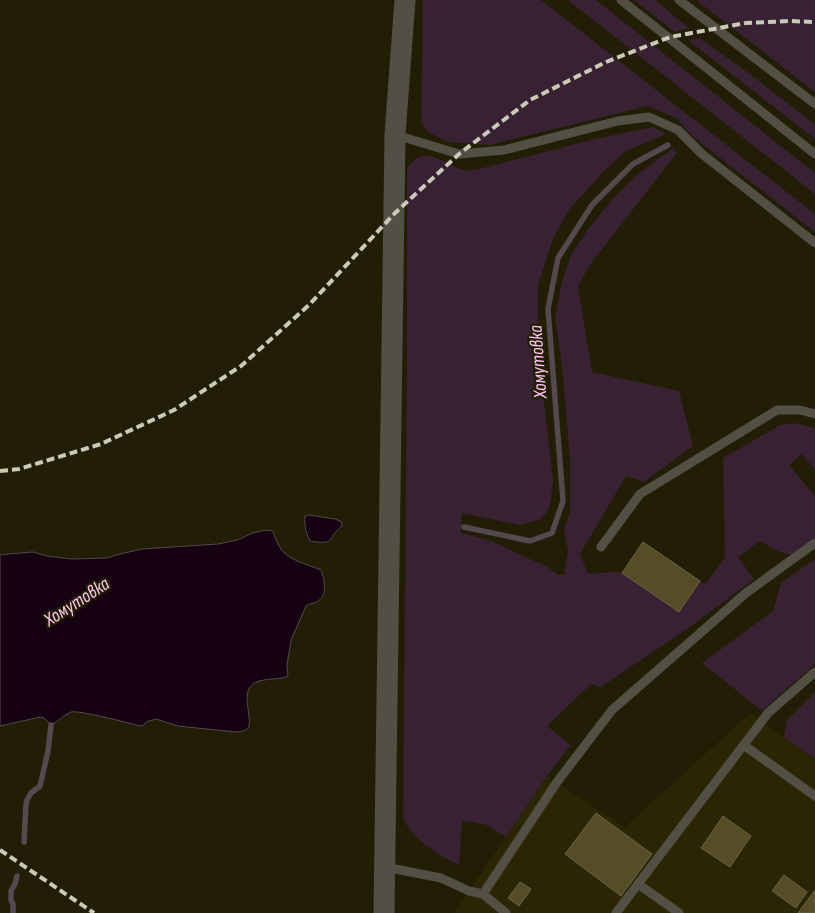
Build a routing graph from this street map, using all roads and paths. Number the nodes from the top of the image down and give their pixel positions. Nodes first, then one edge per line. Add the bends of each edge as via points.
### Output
1 (405, 0) edge
2 (621, 0) edge
3 (679, 0) edge
4 (815, 104) edge
5 (395, 135) junction
6 (815, 154) edge
7 (815, 243) edge
8 (815, 414) edge
9 (815, 543) edge
10 (601, 547) dead end
11 (815, 672) edge
12 (745, 746) junction
13 (815, 796) edge
14 (384, 866) junction
15 (638, 884) junction
16 (483, 894) junction
17 (384, 913) edge
18 (506, 913) edge
19 (616, 913) edge
20 (679, 913) edge

1 - 5 street
2 - 6 lane
3 - 4 lane
5 - 7 lane via 458,154 504,150 618,121 649,117 678,130 702,154
5 - 14 street
8 - 10 lane via 777,410 640,494
9 - 16 lane via 746,594 612,710 557,782
11 - 12 lane via 768,713
12 - 13 lane
12 - 15 lane
14 - 16 lane via 440,878
14 - 17 street
15 - 19 lane
15 - 20 lane
16 - 18 lane

